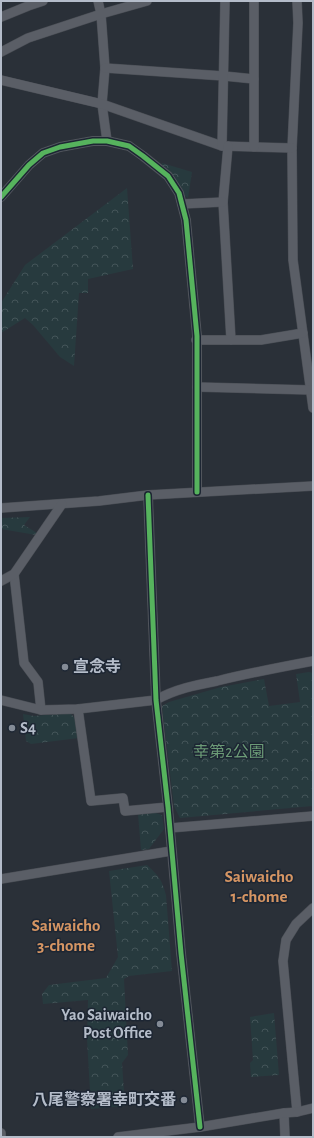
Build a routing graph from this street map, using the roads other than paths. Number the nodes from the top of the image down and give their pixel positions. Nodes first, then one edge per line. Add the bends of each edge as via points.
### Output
1 (43, 1) edge
2 (98, 1) edge
3 (147, 1) edge
4 (225, 1) edge
5 (254, 1) edge
6 (297, 1) edge
7 (28, 3) edge
8 (101, 14) junction
9 (1, 17) edge
10 (1, 52) edge
11 (105, 68) junction
12 (224, 76) junction
13 (254, 79) junction
14 (1, 80) edge
15 (102, 104) junction
16 (107, 141) junction
17 (225, 146) junction
18 (254, 147) junction
19 (292, 148) junction
20 (1, 197) edge
21 (223, 202) junction
22 (182, 204) junction
23 (302, 333) junction
24 (196, 340) junction
25 (231, 340) junction
26 (196, 388) junction
27 (311, 390) junction
28 (313, 408) edge
29 (313, 486) edge
30 (197, 492) junction
31 (148, 495) junction
32 (62, 504) junction
33 (1, 508) edge
34 (14, 574) junction
35 (1, 581) edge
36 (313, 662) edge
37 (1, 700) edge
38 (156, 700) junction
39 (78, 709) junction
40 (41, 710) junction
41 (168, 806) junction
42 (313, 816) edge
43 (170, 828) junction
44 (171, 851) junction
45 (1, 879) edge
46 (313, 908) edge
47 (313, 1108) edge
48 (297, 1112) junction
49 (284, 1113) junction
50 (200, 1127) junction
51 (1, 1133) edge
52 (1, 1137) edge
53 (118, 1137) edge
54 (285, 1137) edge

1 - 7 street
2 - 8 street
3 - 8 street
4 - 12 street
5 - 13 street
6 - 19 street
7 - 9 street
8 - 10 street via 28,38
8 - 11 street
11 - 12 street
11 - 15 street
12 - 13 street
12 - 17 street
13 - 18 street
14 - 15 street
15 - 16 street
15 - 17 street
16 - 20 street via 74,144 43,153
16 - 22 street via 129,146 168,176
17 - 18 street
17 - 21 street
18 - 19 street
19 - 23 street via 293,260
21 - 22 street
21 - 25 street
22 - 24 street via 186,220
23 - 25 street via 260,340
23 - 27 street
24 - 25 street
24 - 26 street
26 - 27 street
26 - 30 street
27 - 28 street
29 - 30 street
30 - 31 street
31 - 32 street
31 - 38 street
32 - 33 street
32 - 34 street
34 - 35 street
34 - 40 street via 24,663 38,682
36 - 38 street via 190,687 167,693
37 - 40 street
38 - 39 street
38 - 41 street
39 - 40 street
39 - 41 street via 91,801 123,798 125,811
41 - 43 street
42 - 43 street
43 - 44 street
44 - 45 street
44 - 50 street
46 - 48 street via 296,924 286,940 283,961
47 - 48 street
48 - 49 street
49 - 50 street
49 - 54 street
50 - 53 street
51 - 52 street

